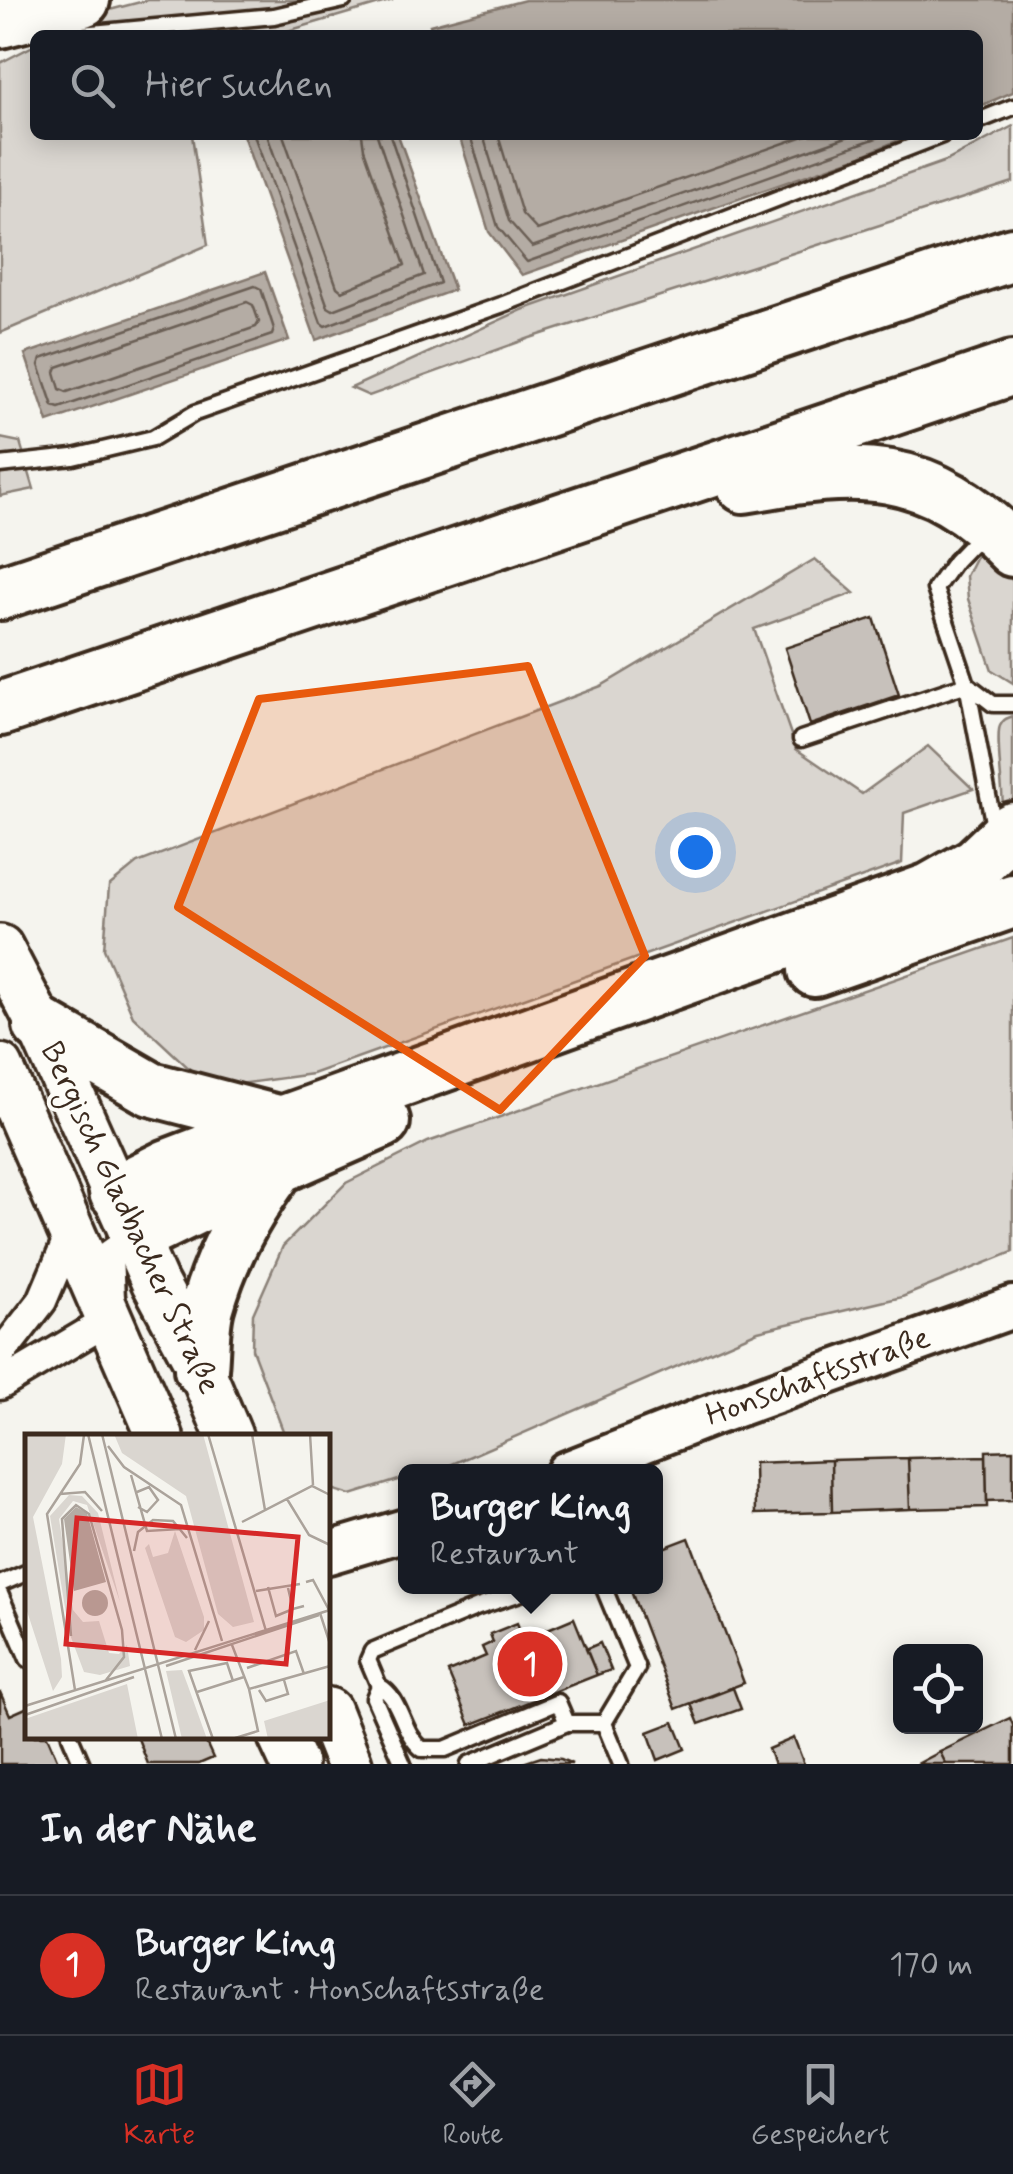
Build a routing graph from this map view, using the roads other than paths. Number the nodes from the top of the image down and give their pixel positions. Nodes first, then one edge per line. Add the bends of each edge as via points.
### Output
1 (344, 0) edge
2 (31, 20) edge
3 (58, 30) edge
4 (124, 30) edge
5 (1013, 107) edge
6 (983, 119) edge
7 (929, 140) edge
8 (1013, 224) edge
9 (1013, 254) edge
10 (822, 318) junction
11 (1013, 368) edge
12 (0, 465) edge
13 (580, 514) junction
14 (1001, 532) edge
15 (0, 593) edge
16 (967, 684) junction
17 (1013, 704) edge
18 (0, 709) edge
19 (801, 739) dead end
20 (1005, 838) edge
21 (1013, 901) edge
22 (0, 948) edge
23 (40, 1026) junction
24 (0, 1067) edge
25 (279, 1145) junction
26 (126, 1215) junction
27 (70, 1234) junction
28 (1013, 1307) edge
29 (110, 1319) junction
30 (0, 1355) edge
31 (201, 1369) junction
32 (0, 1384) edge
33 (159, 1434) edge
34 (228, 1434) edge
35 (587, 1464) edge
36 (398, 1532) edge
37 (330, 1552) edge
38 (25, 1573) edge
39 (0, 1584) edge
40 (0, 1594) edge
41 (518, 1594) edge
42 (605, 1594) edge
43 (25, 1651) edge
44 (379, 1686) junction
45 (330, 1717) edge
46 (566, 1723) junction
47 (604, 1723) junction
48 (71, 1739) edge
49 (282, 1739) edge
50 (82, 1764) edge
51 (294, 1764) edge
52 (349, 1764) edge
53 (403, 1764) edge
54 (468, 1764) edge
55 (621, 1764) edge

1 - 4 lane via 274,16
2 - 3 lane
5 - 6 lane
7 - 12 lane via 501,305 195,412 154,438 73,458
8 - 10 highway
9 - 10 highway
10 - 15 highway
11 - 13 highway
13 - 14 highway via 846,471 937,491
13 - 18 highway
14 - 16 lane via 955,561 935,589
16 - 17 lane via 993,704
16 - 19 lane
16 - 20 lane
20 - 25 highway via 930,890
21 - 25 highway via 345,1136
22 - 23 main road, Bergisch Gladbacher Straße
23 - 25 highway via 151,1089
23 - 26 main road, Bergisch Gladbacher Straße
24 - 27 main road, Bergisch Gladbacher Straße
25 - 26 highway
25 - 31 highway via 206,1310
26 - 27 main road
26 - 29 street via 108,1256
26 - 31 main road, Bergisch Gladbacher Straße
27 - 29 main road, Bergisch Gladbacher Straße
27 - 30 street via 42,1301
28 - 35 street, Honschaftsstraße
29 - 32 street
29 - 33 main road, Bergisch Gladbacher Straße
31 - 34 main road, Bergisch Gladbacher Straße
36 - 37 street
38 - 39 lane
40 - 43 lane
41 - 44 lane via 372,1651 368,1660
42 - 47 lane via 637,1668
44 - 46 lane via 390,1692 422,1750 445,1749 558,1702
44 - 53 lane via 374,1698
45 - 52 main road
46 - 47 lane
46 - 54 lane
47 - 55 lane
48 - 50 lane
49 - 51 main road

